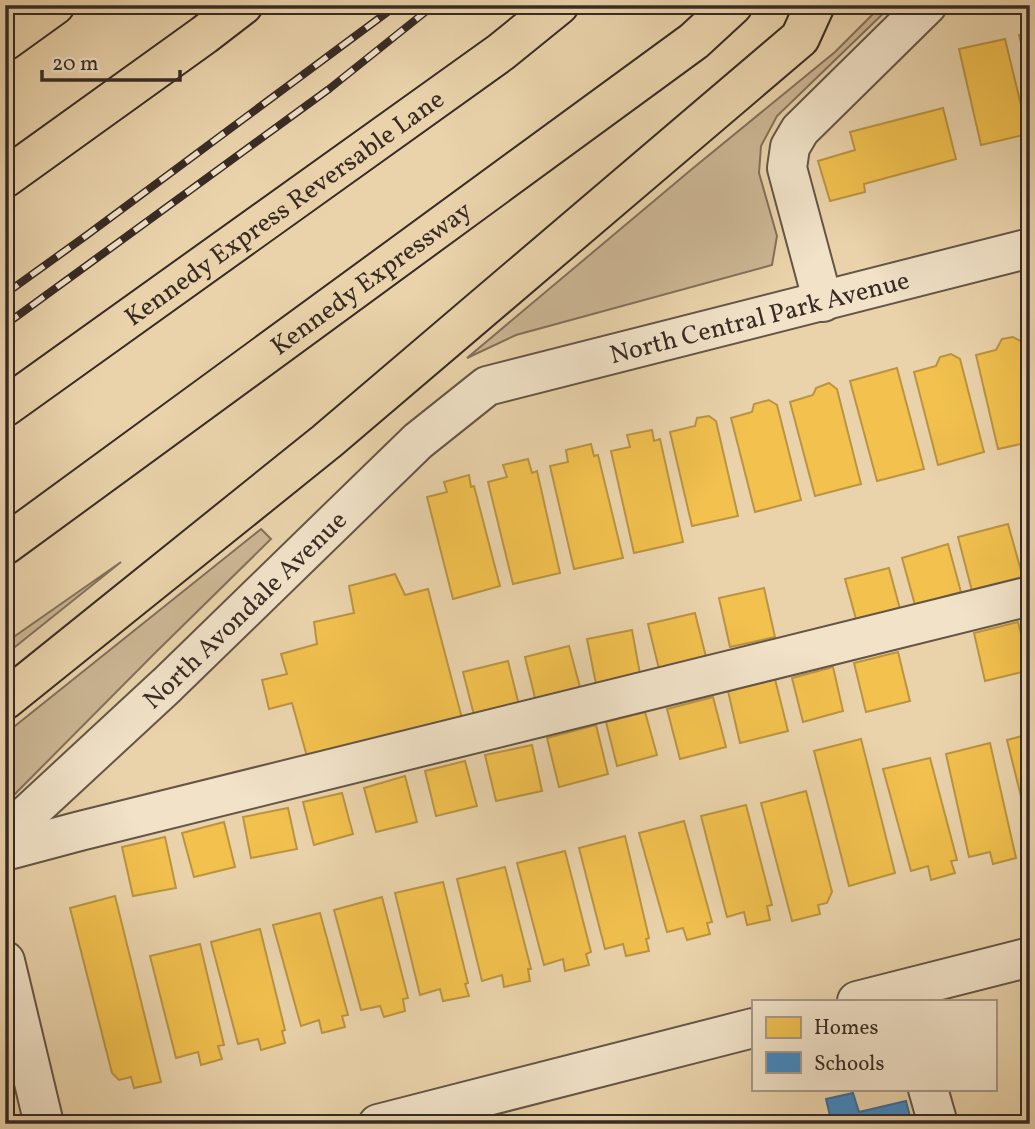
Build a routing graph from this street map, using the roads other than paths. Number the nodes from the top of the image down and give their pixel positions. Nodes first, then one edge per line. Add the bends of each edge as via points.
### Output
1 (55, 5) edge
2 (243, 5) edge
3 (559, 5) edge
4 (733, 5) edge
5 (815, 5) edge
6 (926, 5) edge
7 (5, 41) edge
8 (5, 178) edge
9 (1030, 248) edge
10 (823, 302) junction
11 (487, 386) joint
12 (5, 407) edge
13 (5, 545) edge
14 (1030, 596) edge
15 (5, 700) edge
16 (5, 835) edge
17 (5, 851) edge
18 (1030, 957) edge
19 (5, 961) edge
20 (905, 995) edge
21 (865, 1000) edge
22 (752, 1028) edge
23 (928, 1090) edge
24 (44, 1124) edge
25 (378, 1124) edge
26 (938, 1124) edge

1 - 7 highway
2 - 8 highway
3 - 12 highway, Kennedy Express Reversable Lane via 501,52
4 - 13 highway, Kennedy Expressway via 694,41
5 - 15 highway via 800,37 790,46 327,441
6 - 10 street via 800,130 790,147 787,168
9 - 10 street, North Central Park Avenue
10 - 11 street, North Central Park Avenue
11 - 16 street, North Avondale Avenue via 418,442
14 - 17 street
18 - 20 street
19 - 24 street
20 - 21 street
22 - 25 street
23 - 26 street

